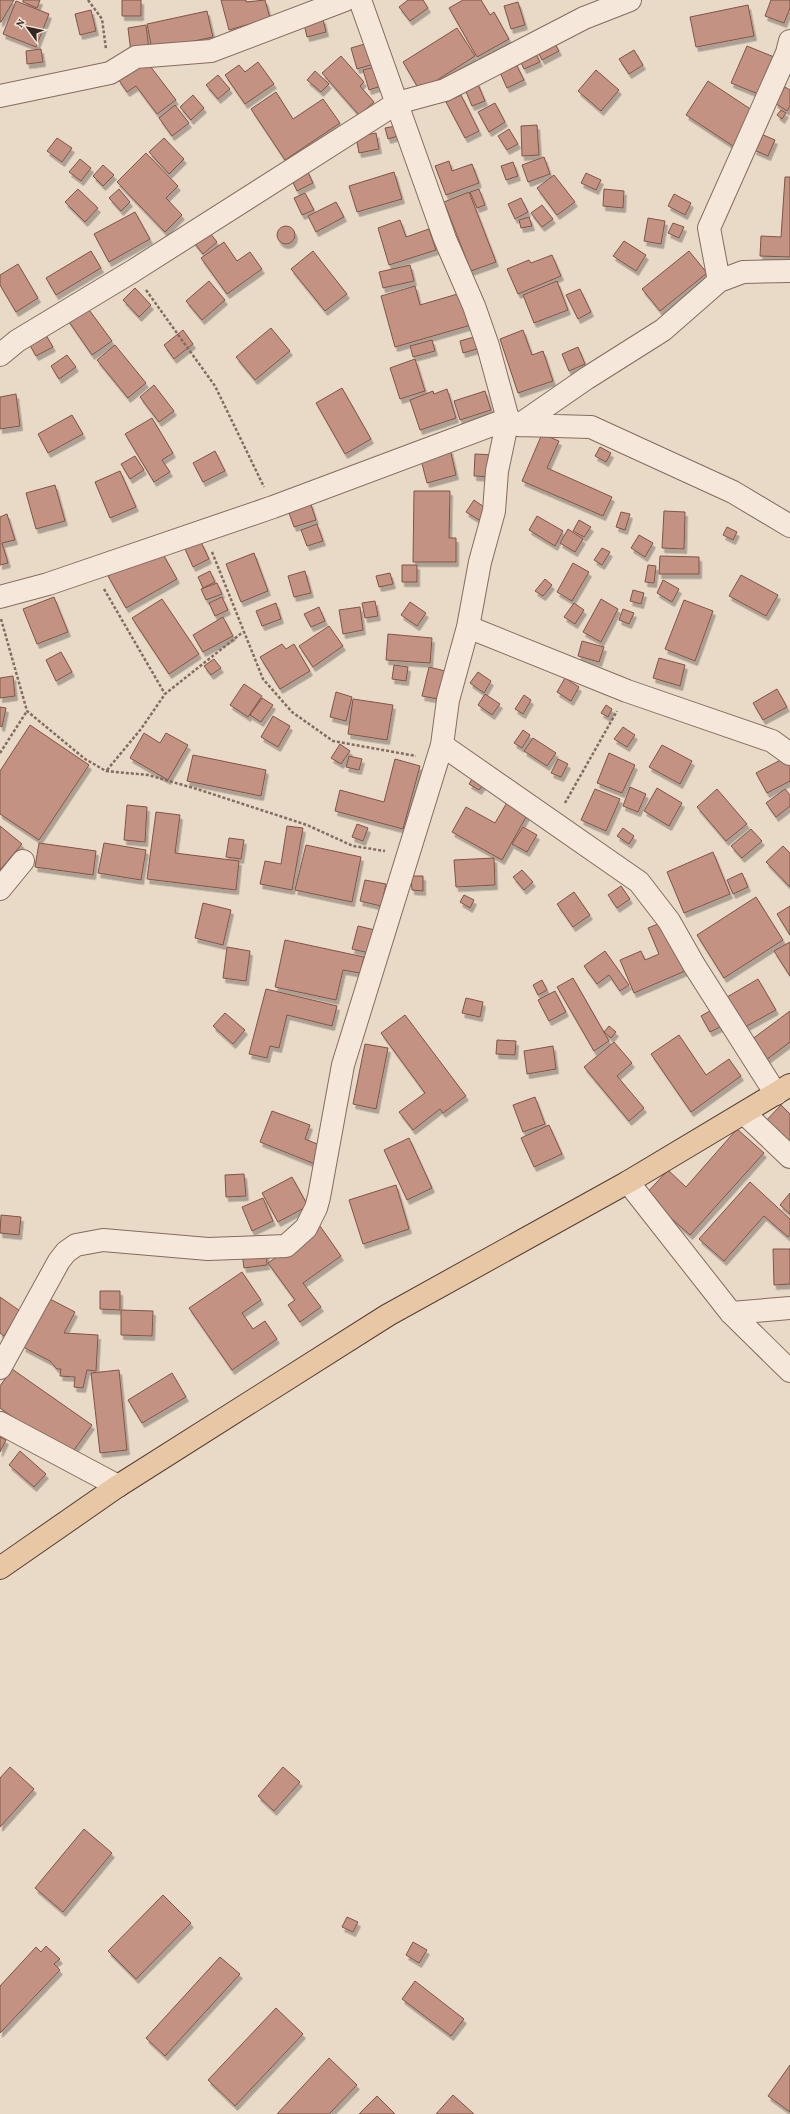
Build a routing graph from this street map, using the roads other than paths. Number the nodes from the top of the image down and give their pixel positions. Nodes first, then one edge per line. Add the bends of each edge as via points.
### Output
1 (345, 0) edge
2 (360, 0) edge
3 (630, 0) edge
4 (790, 41) edge
5 (0, 96) edge
6 (397, 103) junction
7 (790, 271) edge
8 (719, 281) junction
9 (0, 355) edge
10 (514, 422) junction
11 (790, 526) edge
12 (0, 597) edge
13 (468, 627) junction
14 (439, 753) junction
15 (790, 754) edge
16 (23, 861) dead end
17 (0, 888) edge
18 (783, 1089) edge
19 (744, 1113) junction
20 (790, 1157) edge
21 (628, 1182) junction
22 (790, 1308) edge
23 (731, 1313) junction
24 (0, 1368) edge
25 (790, 1371) edge
26 (0, 1423) edge
27 (118, 1486) junction
28 (0, 1568) edge

1 - 5 street via 211,51 136,57 110,74
2 - 6 street
3 - 6 street via 584,18 445,90
4 - 8 street via 787,53 709,228
6 - 9 street via 133,271 17,341
6 - 10 street via 445,239 474,306
7 - 8 street via 743,272
8 - 10 street via 663,330
10 - 11 street via 592,427 721,486
10 - 12 street via 48,584
10 - 13 street via 497,471 494,512 480,562
13 - 14 street via 448,700
13 - 15 street via 627,691 772,742
14 - 18 street via 629,874 645,889 670,921 694,965
14 - 24 street via 343,1065 319,1197 306,1228 286,1246 208,1249 103,1240 76,1245 59,1261
16 - 17 street
18 - 19 main road
19 - 20 street
19 - 21 main road
21 - 23 street
21 - 27 main road via 388,1314
22 - 23 street
23 - 25 street
26 - 27 street
27 - 28 main road

